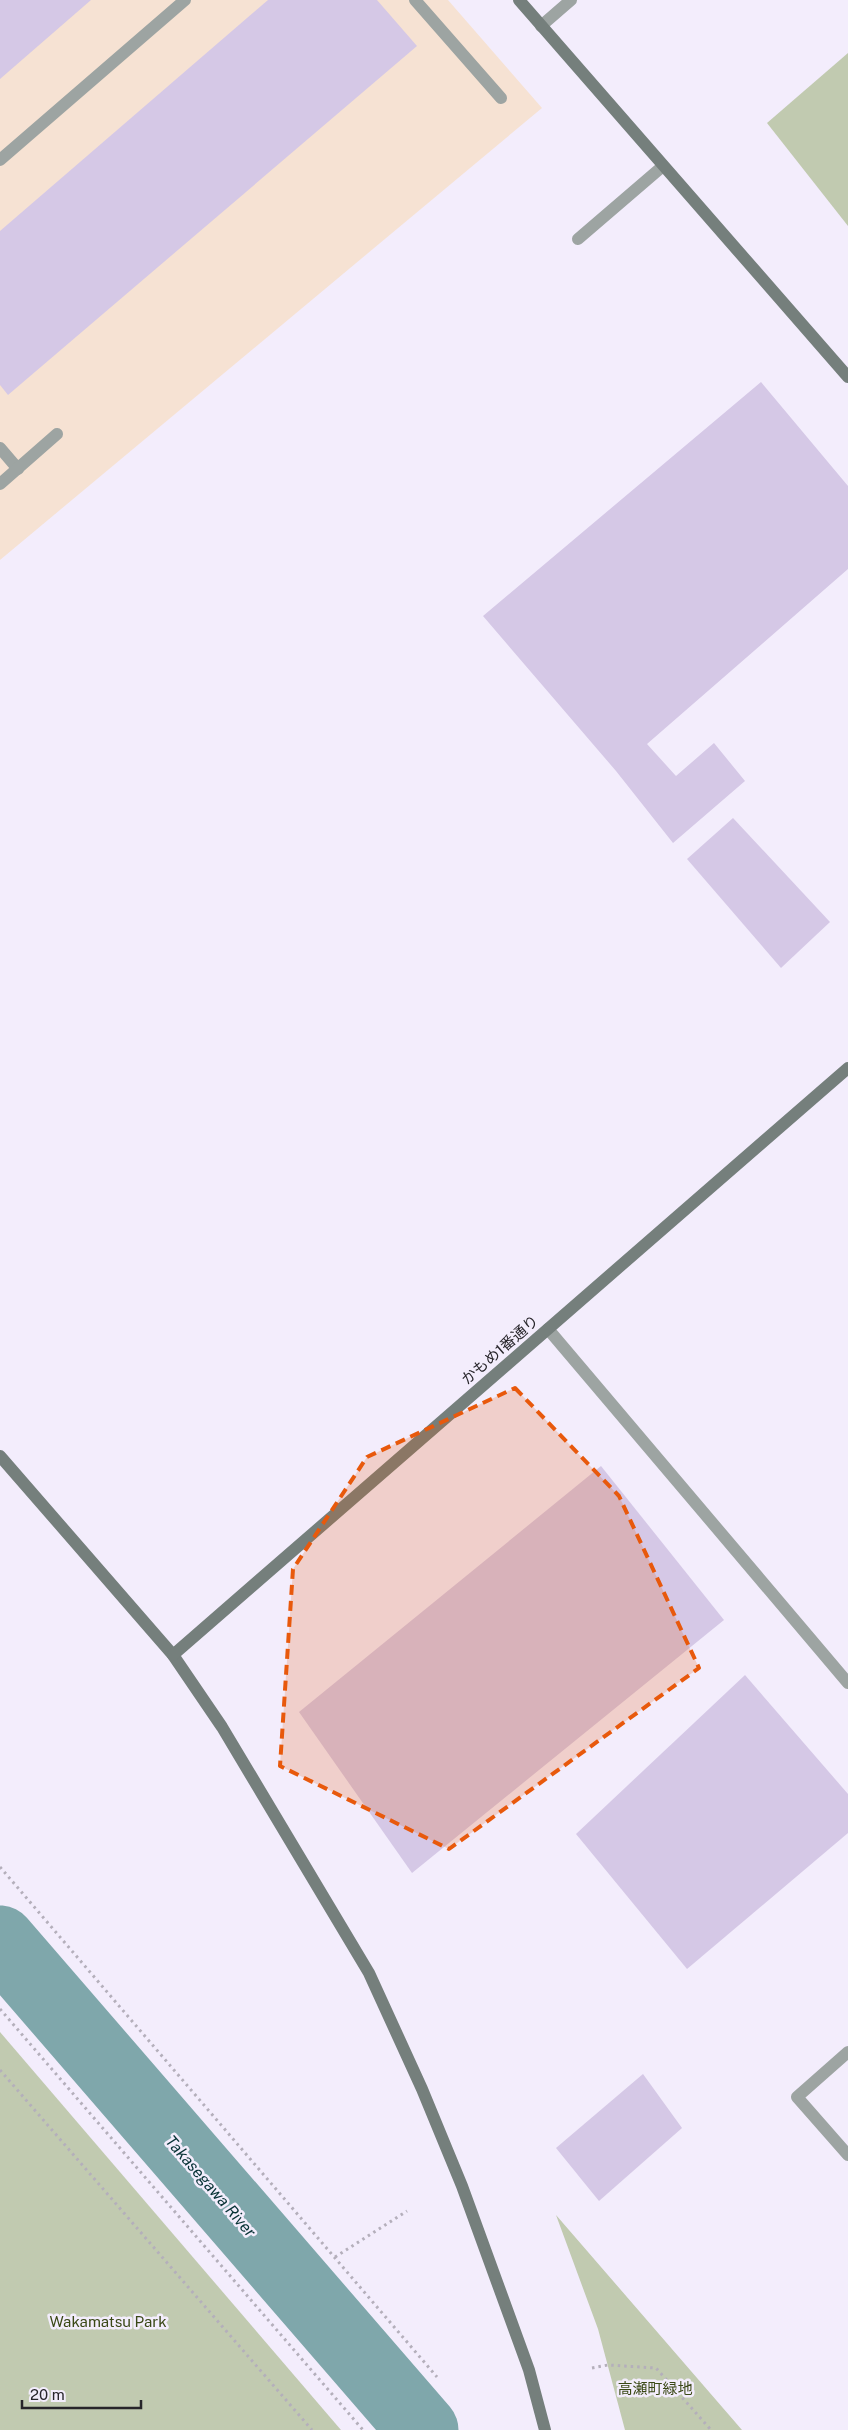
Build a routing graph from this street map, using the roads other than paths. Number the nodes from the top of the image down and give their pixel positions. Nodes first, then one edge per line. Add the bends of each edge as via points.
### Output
1 (185, 0) edge
2 (415, 0) edge
3 (519, 0) edge
4 (570, 0) edge
5 (541, 26) junction
6 (501, 98) dead end
7 (0, 160) edge
8 (663, 166) junction
9 (578, 239) dead end
10 (848, 377) edge
11 (57, 434) dead end
12 (0, 448) edge
13 (18, 469) junction
14 (0, 484) edge
15 (848, 1068) edge
16 (548, 1329) junction
17 (0, 1456) edge
18 (173, 1655) junction
19 (848, 1683) edge
20 (848, 2052) edge
21 (848, 2155) edge
22 (545, 2430) edge

1 - 7 street
2 - 6 street
3 - 5 street
4 - 5 street
5 - 8 street
8 - 9 street
8 - 10 street
11 - 13 street
12 - 13 street
13 - 14 street
15 - 16 street, かもめ1番通り
16 - 18 street, かもめ1番通り
16 - 19 street
17 - 18 street
18 - 22 street via 222,1727 369,1973 462,2186 529,2370
20 - 21 street via 797,2097

